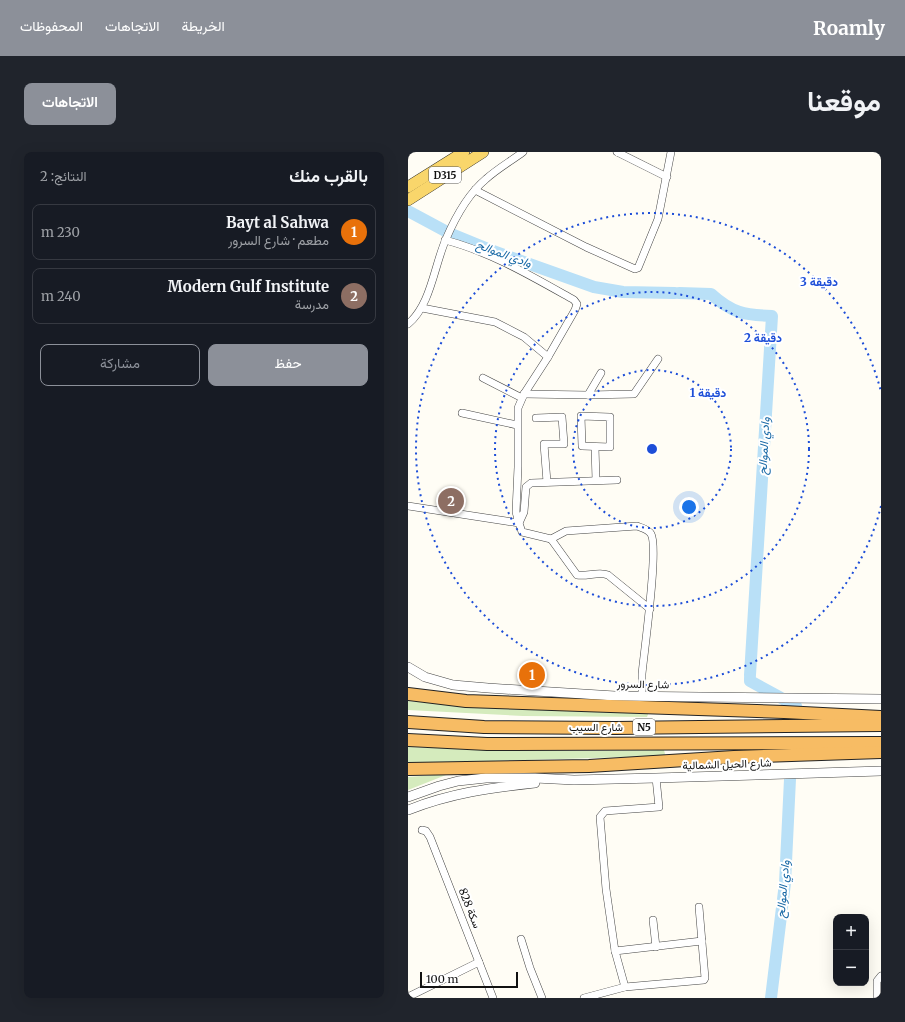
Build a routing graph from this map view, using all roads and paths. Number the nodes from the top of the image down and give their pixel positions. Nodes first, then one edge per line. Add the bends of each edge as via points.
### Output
1 (464, 152) edge
2 (483, 152) edge
3 (523, 152) edge
4 (617, 152) edge
5 (672, 152) edge
6 (667, 177) junction
7 (408, 187) edge
8 (475, 190) junction
9 (408, 200) edge
10 (445, 240) junction
11 (422, 308) junction
12 (408, 324) edge
13 (548, 356) junction
14 (658, 359) dead end
15 (602, 373) dead end
16 (483, 378) dead end
17 (588, 395) junction
18 (523, 396) junction
19 (462, 412) dead end
20 (536, 418) dead end
21 (518, 425) junction
22 (596, 447) junction
23 (596, 480) junction
24 (617, 480) dead end
25 (547, 482) junction
26 (408, 506) edge
27 (519, 523) junction
28 (551, 539) junction
29 (650, 608) junction
30 (408, 667) edge
31 (410, 693) edge
32 (642, 696) junction
33 (881, 699) edge
34 (881, 717) edge
35 (408, 722) edge
36 (881, 725) edge
37 (408, 740) edge
38 (881, 743) edge
39 (881, 752) edge
40 (408, 769) edge
41 (881, 771) edge
42 (656, 778) junction
43 (574, 780) junction
44 (408, 797) edge
45 (408, 810) edge
46 (422, 830) dead end
47 (699, 907) dead end
48 (653, 920) dead end
49 (521, 939) dead end
50 (702, 941) junction
51 (656, 947) junction
52 (615, 951) junction
53 (479, 962) junction
54 (881, 976) edge
55 (625, 987) junction
56 (408, 997) edge
57 (877, 997) edge
58 (493, 998) edge
59 (542, 998) edge
60 (584, 998) edge

1 - 7 main road, D315
2 - 9 main road, D315
3 - 8 street via 486,178
4 - 6 street
5 - 6 street
6 - 8 street via 658,219 638,268 635,269
8 - 10 street
10 - 11 street
10 - 13 street via 461,244 523,271 574,300 577,304 575,310
11 - 12 street
11 - 13 street via 495,322 524,337
13 - 18 street
14 - 17 street via 634,394
15 - 17 street
16 - 18 street
17 - 18 street
18 - 21 street via 518,408
19 - 21 street
20 - 25 street via 562,417 564,444 544,444
21 - 27 street via 516,512
22 - 22 street via 610,447 610,417 581,416 582,446
22 - 23 street
23 - 24 street
23 - 25 street
25 - 27 street via 531,483 526,487 524,512
26 - 27 street
27 - 28 street via 522,532
28 - 29 street via 577,575 604,573
28 - 29 street via 566,531 638,526 645,529 653,540
29 - 32 street
30 - 32 street, شارع السرور via 425,677 453,684 496,689
31 - 34 highway via 441,692 466,701
32 - 33 street, شارع السرور
35 - 36 highway, شارع السيب / N5 via 507,727 616,728
37 - 38 highway, شارع السيب / N5 via 487,744
39 - 40 highway via 734,757 589,766
41 - 42 street, شارع الحيل الشمالية
42 - 43 street, شارع الحيل الشمالية
42 - 52 street via 659,807 605,812 600,817 606,889
43 - 44 street, شارع الحيل الشمالية via 486,778 458,781
43 - 45 street, شارع الحيل الشمالية via 477,790 456,794
46 - 53 street, سكة 828 via 430,837
47 - 50 street
48 - 51 street
49 - 59 street
50 - 51 street
50 - 55 street via 704,980
51 - 52 street
52 - 55 street
53 - 56 street
53 - 58 street, سكة 828
54 - 57 street via 877,981
55 - 60 street

